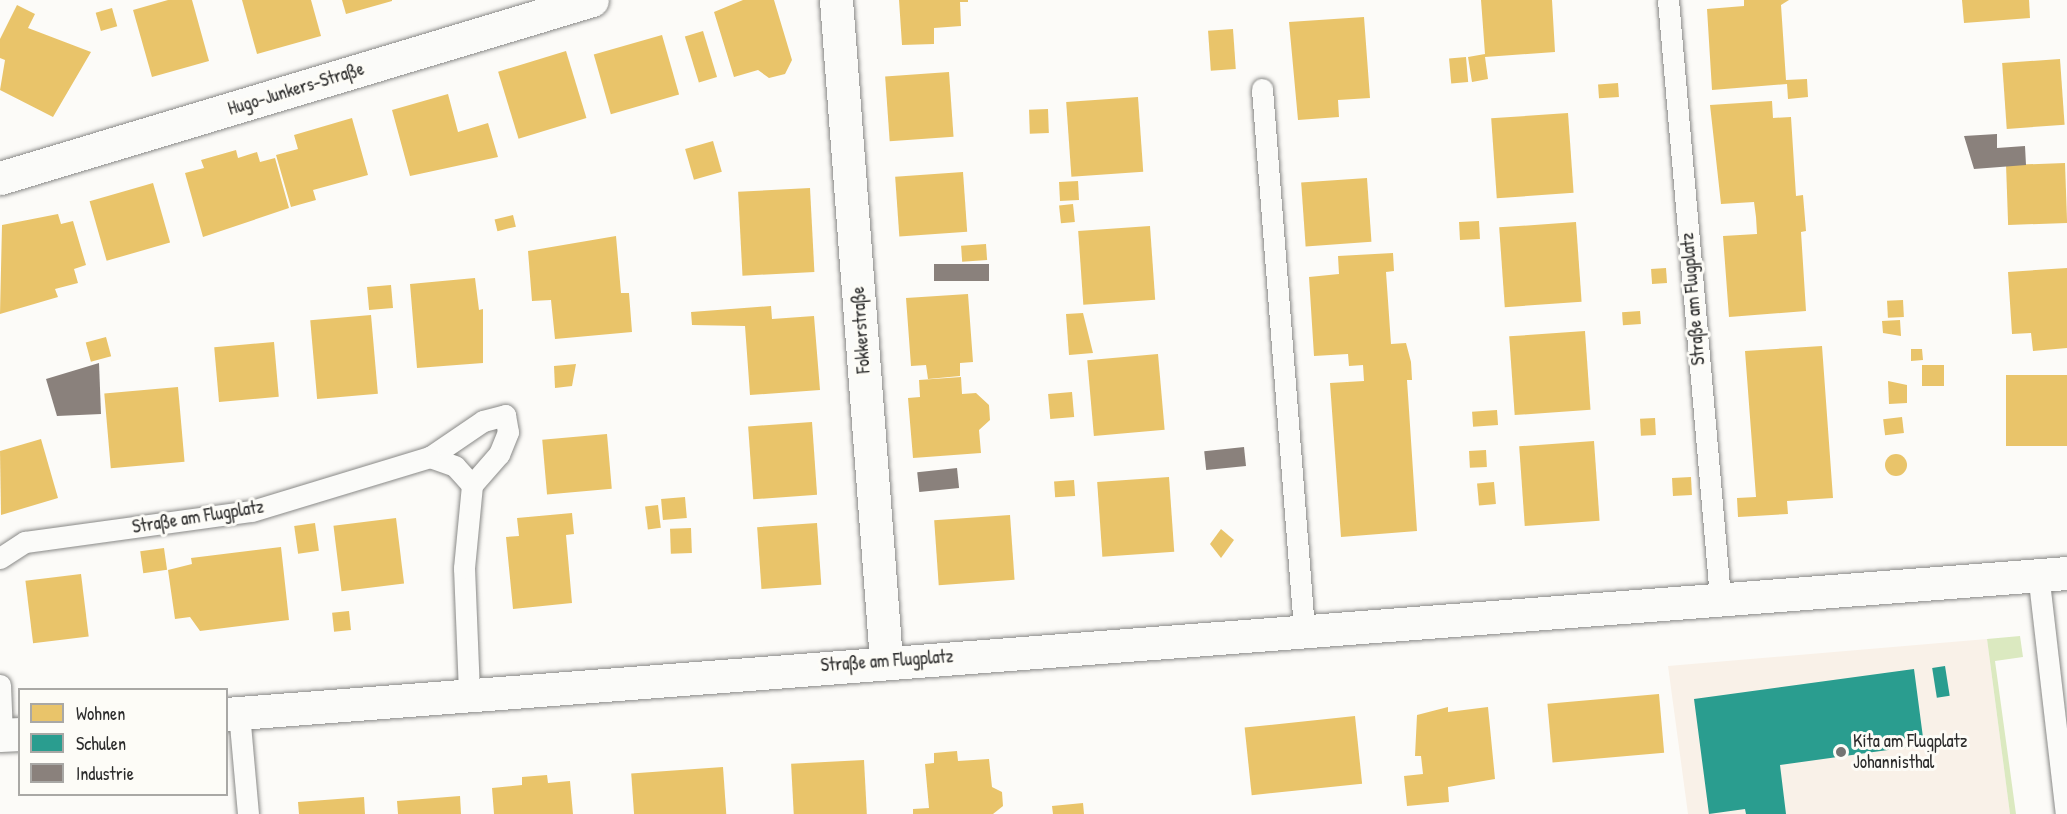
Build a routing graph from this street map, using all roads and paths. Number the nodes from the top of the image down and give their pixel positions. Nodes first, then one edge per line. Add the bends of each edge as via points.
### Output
1 (592, 0) edge
2 (836, 0) edge
3 (1668, 0) edge
4 (1262, 89) dead end
5 (0, 178) edge
6 (430, 457) junction
7 (472, 485) junction
8 (0, 558) edge
9 (2052, 573) edge
10 (1720, 597) junction
11 (1304, 629) junction
12 (886, 661) junction
13 (0, 685) edge
14 (469, 692) junction
15 (233, 714) edge
16 (7, 735) edge
17 (249, 814) edge
18 (2066, 814) edge

1 - 5 street, Hugo-Junkers-Straße
2 - 12 street, Fokkerstraße
3 - 10 lane, Straße am Flugplatz
4 - 11 lane
6 - 7 lane via 455,466
6 - 7 lane, Straße am Flugplatz via 483,421 505,415 508,432 499,454
6 - 8 lane, Straße am Flugplatz via 252,511 25,542
7 - 14 lane via 464,568
9 - 10 street, Straße am Flugplatz
9 - 18 lane
10 - 11 street, Straße am Flugplatz
11 - 12 street, Straße am Flugplatz
12 - 14 street, Straße am Flugplatz
13 - 16 lane
14 - 15 street, Straße am Flugplatz
15 - 17 lane

